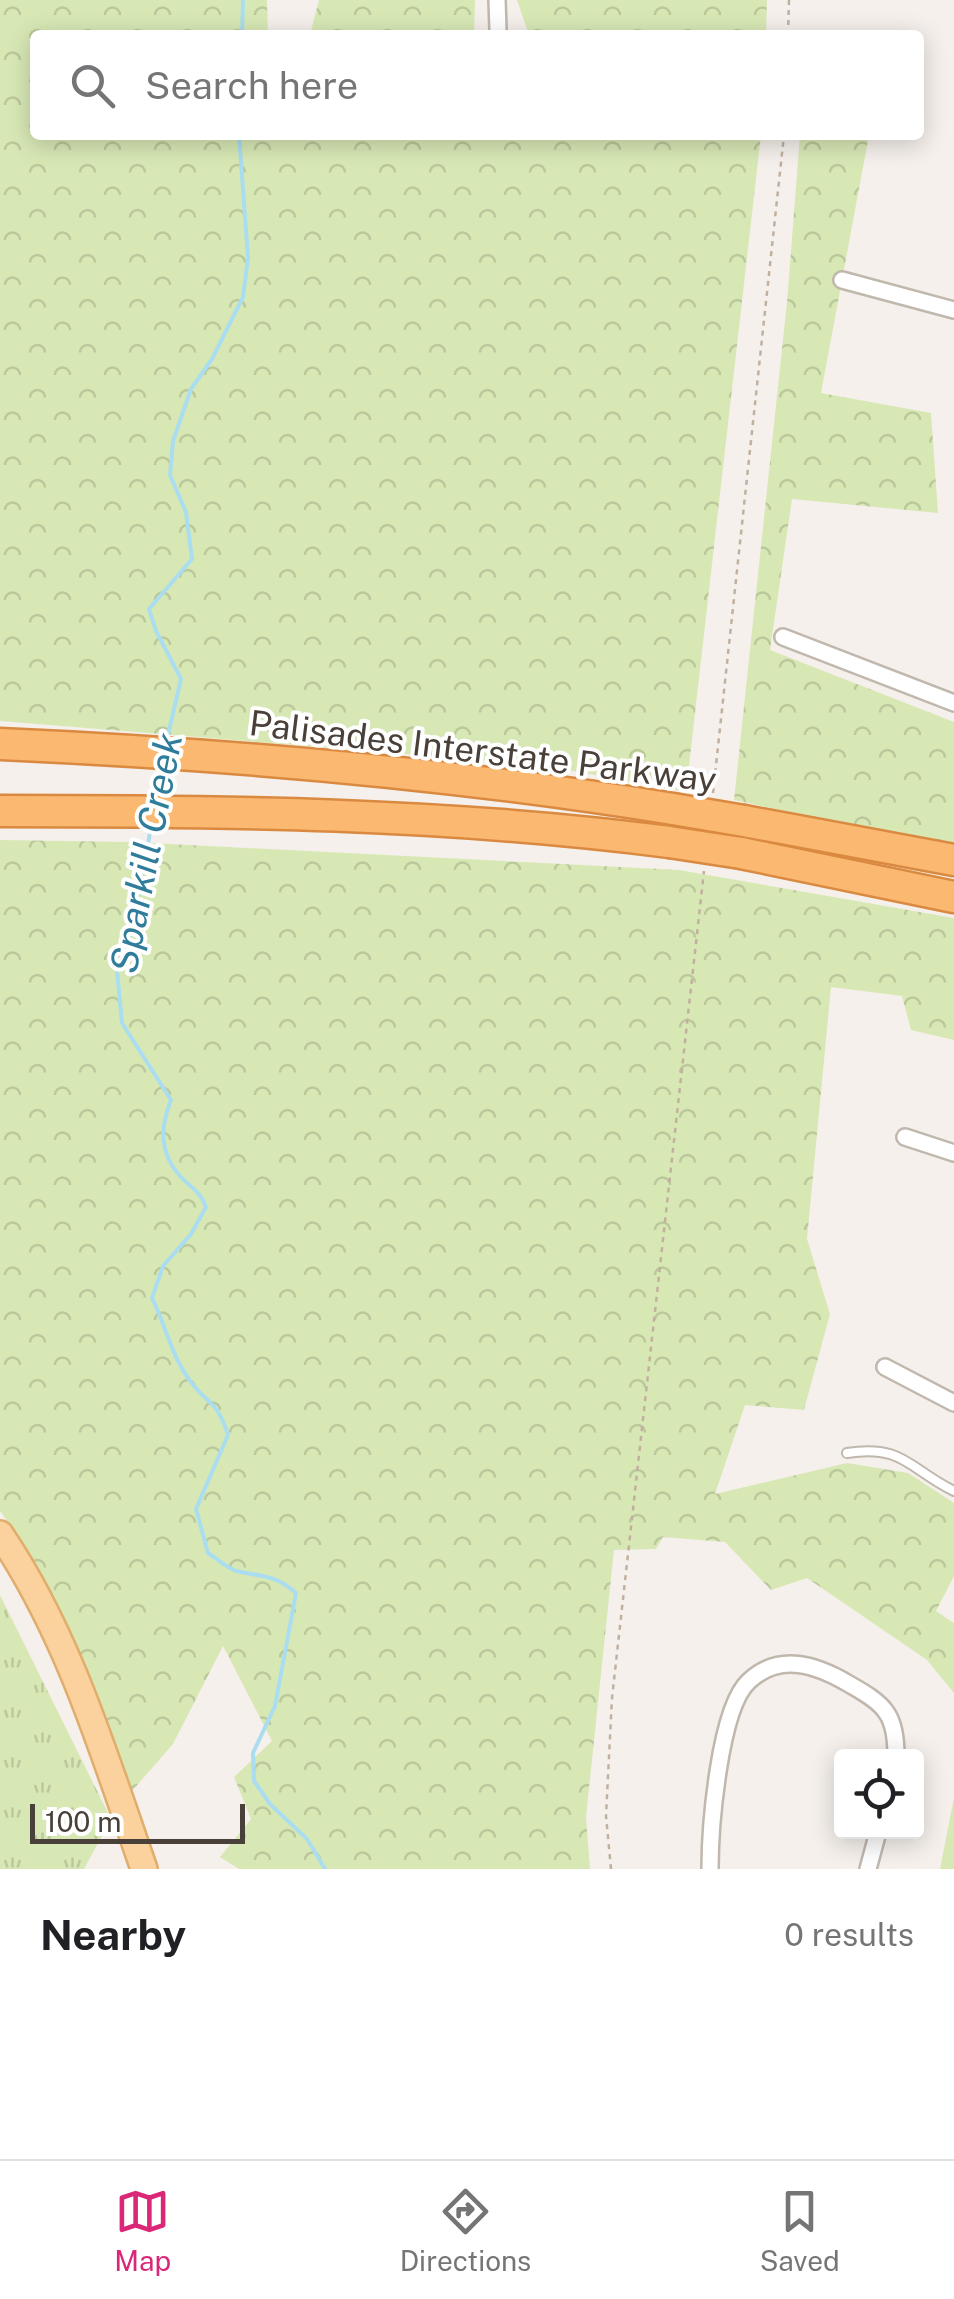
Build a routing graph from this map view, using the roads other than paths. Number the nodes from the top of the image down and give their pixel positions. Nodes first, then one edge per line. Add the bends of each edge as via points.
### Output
1 (498, 0) edge
2 (498, 30) dead end
3 (842, 280) dead end
4 (954, 310) edge
5 (783, 637) dead end
6 (954, 703) edge
7 (0, 744) edge
8 (0, 811) edge
9 (954, 860) edge
10 (954, 897) edge
11 (905, 1137) dead end
12 (954, 1153) edge
13 (884, 1367) dead end
14 (954, 1403) edge
15 (847, 1453) dead end
16 (954, 1491) edge
17 (0, 1534) edge
18 (896, 1749) edge
19 (876, 1839) edge
20 (144, 1869) edge
21 (710, 1869) edge
22 (868, 1869) edge

1 - 2 street
3 - 4 street
5 - 6 street
7 - 9 highway, Palisades Interstate Parkway, bridge via 516,786
8 - 10 highway, Palisades Interstate Parkway, bridge via 342,814 498,823 741,853
11 - 12 street
13 - 14 street
15 - 16 lane via 885,1450
17 - 20 main road via 84,1696
18 - 21 street via 886,1712 822,1668 796,1662 748,1682 734,1706 710,1816
19 - 22 street

